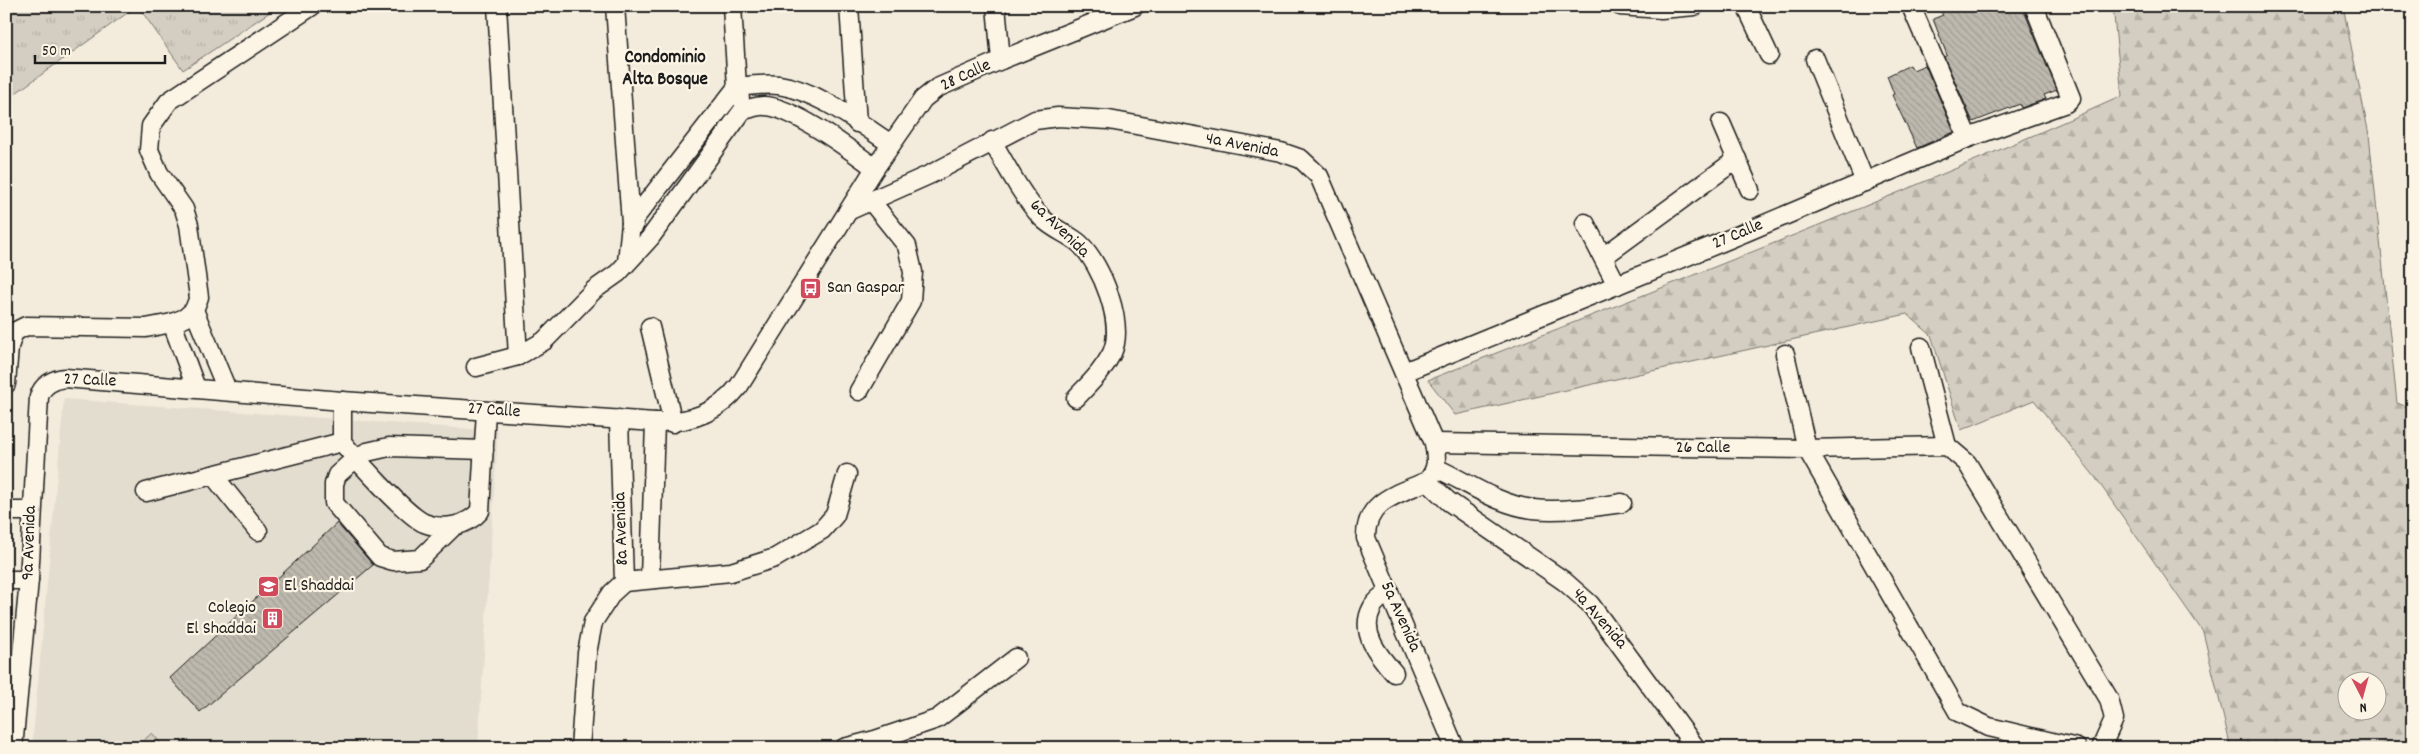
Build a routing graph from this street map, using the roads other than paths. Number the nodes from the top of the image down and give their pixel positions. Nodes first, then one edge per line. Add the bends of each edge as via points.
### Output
1 (312, 6) edge
2 (497, 6) edge
3 (614, 6) edge
4 (732, 6) edge
5 (849, 6) edge
6 (996, 6) edge
7 (1135, 6) edge
8 (1620, 6) edge
9 (1694, 6) edge
10 (1746, 6) edge
11 (1911, 6) edge
12 (2034, 6) edge
13 (1769, 55) dead end
14 (1001, 60) junction
15 (1815, 60) dead end
16 (737, 87) junction
17 (743, 110) junction
18 (857, 123) junction
19 (1721, 123) dead end
20 (1968, 138) junction
21 (992, 141) junction
22 (891, 144) junction
23 (1737, 159) junction
24 (875, 168) junction
25 (1865, 182) junction
26 (1750, 190) dead end
27 (871, 202) junction
28 (848, 210) junction
29 (630, 223) junction
30 (1585, 223) dead end
31 (650, 238) junction
32 (1603, 257) junction
33 (627, 262) junction
34 (1617, 285) junction
35 (194, 310) junction
36 (172, 323) junction
37 (650, 327) dead end
38 (10, 328) edge
39 (1921, 347) dead end
40 (1785, 354) dead end
41 (518, 356) junction
42 (476, 367) dead end
43 (1404, 372) junction
44 (6, 384) edge
45 (196, 388) junction
46 (226, 390) junction
47 (859, 391) dead end
48 (39, 397) joint
49 (1076, 398) dead end
50 (342, 401) junction
51 (486, 411) junction
52 (619, 419) junction
53 (656, 422) junction
54 (673, 423) junction
55 (342, 442) junction
56 (1434, 443) junction
57 (1947, 446) junction
58 (1807, 449) junction
59 (484, 450) junction
60 (356, 458) junction
61 (846, 474) dead end
62 (213, 475) junction
63 (1432, 475) junction
64 (146, 492) dead end
65 (1622, 503) dead end
66 (31, 511) junction
67 (6, 512) edge
68 (453, 527) junction
69 (258, 531) dead end
70 (650, 578) junction
71 (6, 580) edge
72 (29, 580) junction
73 (624, 582) junction
74 (1388, 591) junction
75 (1016, 658) dead end
76 (14, 667) edge
77 (1394, 673) dead end
78 (13, 748) edge
79 (580, 748) edge
80 (844, 748) edge
81 (1455, 748) edge
82 (1696, 748) edge
83 (2077, 748) edge
84 (2100, 748) edge

1 - 35 street via 169,101 151,126 150,150 159,173 184,209 189,225 199,297
2 - 41 street
3 - 29 street
4 - 16 street
5 - 18 street
6 - 14 street
7 - 14 street, 28 Calle
8 - 9 street via 1661,10
10 - 13 street
11 - 20 street
12 - 20 street, 27 Calle via 2071,98 2066,103
14 - 22 street, 28 Calle via 938,88 923,99
15 - 25 street
16 - 17 street
16 - 18 street via 778,84 834,108
16 - 29 street
17 - 24 street via 764,105 779,108
17 - 31 street
18 - 22 street
19 - 23 street
20 - 25 street, 27 Calle
21 - 27 street, 4a Avenida
21 - 43 street, 4a Avenida via 1035,120 1075,117 1109,120 1281,152 1301,160 1319,176
21 - 49 street, 6a Avenida via 1042,217 1057,231 1080,244 1097,267 1108,292 1116,324 1113,351
22 - 24 street, 28 Calle
23 - 26 street
23 - 32 street
24 - 28 street, 28 Calle
25 - 34 street, 27 Calle
27 - 28 street, 4a Avenida
27 - 47 street via 907,246 913,272 911,301
28 - 54 street, 27 Calle via 727,402 693,418
29 - 31 street
29 - 33 street
30 - 32 street
31 - 33 street
32 - 34 street
33 - 41 street via 618,273 587,296 544,341
34 - 43 street, 27 Calle
35 - 36 street
35 - 46 street
36 - 38 street via 146,328
36 - 45 street
37 - 54 street
38 - 44 street
39 - 57 street
40 - 58 street
41 - 42 street
43 - 56 street, 4a Avenida
45 - 46 street, 27 Calle
45 - 48 street, 27 Calle via 66,378 46,385
46 - 50 street, 27 Calle
48 - 66 street, 9a Avenida
50 - 51 street, 27 Calle
50 - 55 street
51 - 52 street, 27 Calle
51 - 59 street
52 - 53 street, 27 Calle
52 - 73 street, 8a Avenida
53 - 54 street, 27 Calle
53 - 70 street, 8a Avenida
55 - 60 street
55 - 62 street
56 - 58 street, 26 Calle
56 - 63 street, 4a Avenida
57 - 58 street, 26 Calle
57 - 84 street via 1967,463 2109,699 2114,719
58 - 83 street via 1958,712 1989,727
59 - 60 street via 389,447
59 - 68 street via 480,511 466,523
60 - 68 street via 424,523
60 - 68 street via 337,475 334,503 380,557 393,561 420,559
61 - 70 street via 835,515 822,530 775,558 731,572
62 - 64 street
62 - 69 street
63 - 65 street via 1532,509
63 - 74 street, 5a Avenida via 1375,508 1366,526 1368,546
63 - 82 street, 4a Avenida via 1448,501 1564,581 1590,604
66 - 67 street
66 - 72 street, 9a Avenida
70 - 73 street
71 - 72 street
72 - 76 street, 9a Avenida
73 - 79 street, 8a Avenida via 592,622
74 - 77 street via 1372,607 1367,626 1376,654
74 - 81 street, 5a Avenida
75 - 80 street via 937,720
76 - 78 street, 9a Avenida

